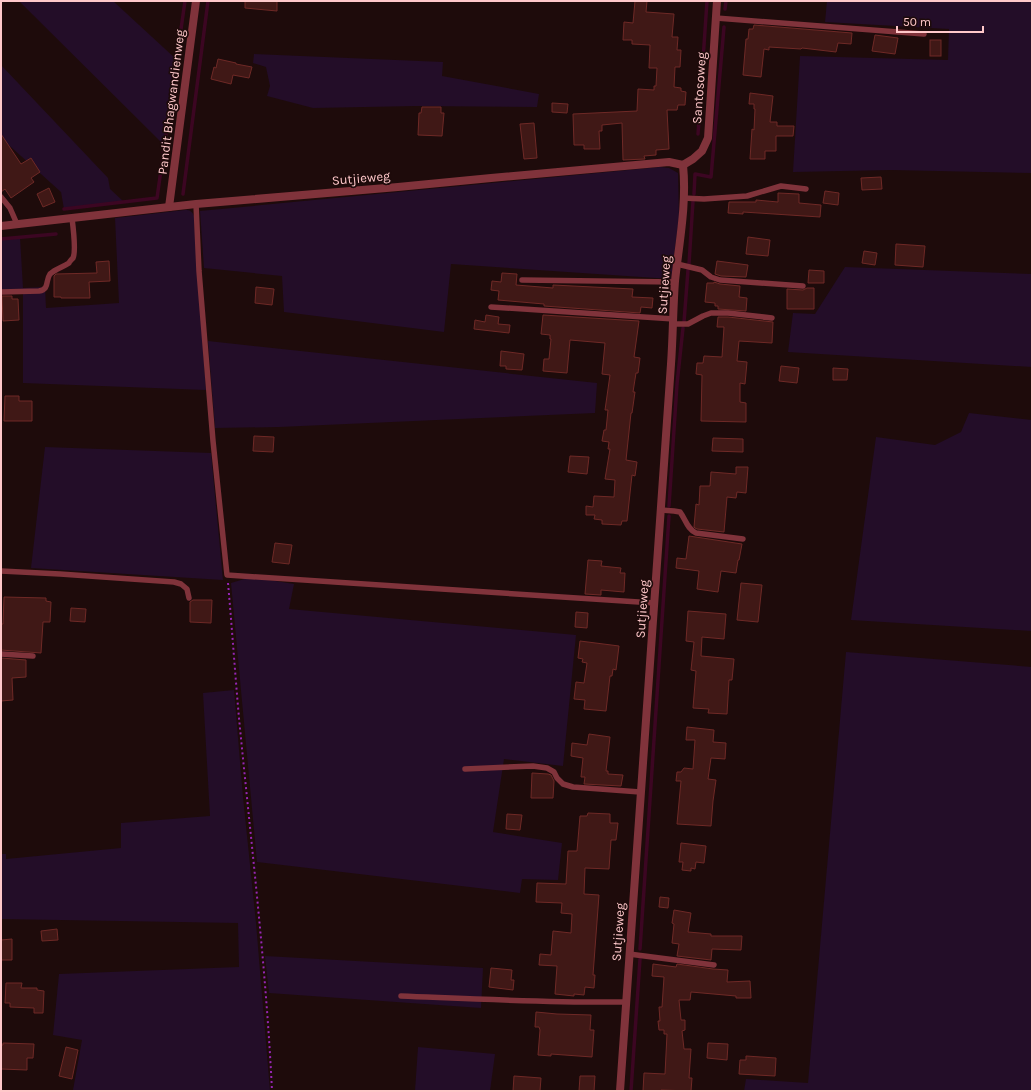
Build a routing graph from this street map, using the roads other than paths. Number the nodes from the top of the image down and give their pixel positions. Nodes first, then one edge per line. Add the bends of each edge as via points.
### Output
1 (196, 1) edge
2 (717, 1) edge
3 (716, 18) junction
4 (924, 34) dead end
5 (683, 165) junction
6 (806, 189) dead end
7 (1, 197) edge
8 (684, 198) junction
9 (196, 204) junction
10 (169, 207) junction
11 (72, 218) junction
12 (17, 224) junction
13 (1, 226) edge
14 (677, 264) junction
15 (522, 280) dead end
16 (675, 282) junction
17 (803, 286) dead end
18 (1, 292) edge
19 (491, 307) dead end
20 (772, 318) dead end
21 (674, 322) junction
22 (661, 510) junction
23 (743, 539) dead end
24 (1, 571) edge
25 (189, 598) dead end
26 (654, 604) junction
27 (1, 654) edge
28 (33, 656) dead end
29 (465, 769) dead end
30 (640, 792) junction
31 (629, 954) junction
32 (714, 965) dead end
33 (401, 996) dead end
34 (625, 1002) junction
35 (620, 1091) edge

1 - 10 street, Pandit Bhagwandienweg
2 - 3 street, Santosoweg
3 - 4 lane
3 - 5 street, Santosoweg via 708,138 702,151
5 - 8 street, Sutjieweg
5 - 9 street, Sutjieweg via 669,162
6 - 8 lane via 781,186 747,196
7 - 12 lane via 10,208
8 - 14 street, Sutjieweg
9 - 10 street, Sutjieweg
9 - 26 lane via 213,440 227,575
10 - 11 street, Sutjieweg
11 - 12 street, Sutjieweg
11 - 18 lane via 72,259 52,272 46,288 39,291
12 - 13 street, Sutjieweg
14 - 16 street, Sutjieweg
14 - 17 lane via 702,270 720,280
15 - 16 lane
16 - 21 street, Sutjieweg
19 - 21 lane
20 - 21 lane via 711,313 688,324
21 - 22 street, Sutjieweg
22 - 23 lane via 680,512 687,525 696,533
22 - 26 street, Sutjieweg
24 - 25 lane via 174,582 187,589
26 - 30 street, Sutjieweg
27 - 28 lane
29 - 30 lane via 533,766 547,768 554,772 563,784 573,787
30 - 31 street, Sutjieweg
31 - 32 lane
31 - 34 street, Sutjieweg
33 - 34 lane
34 - 35 street, Sutjieweg

